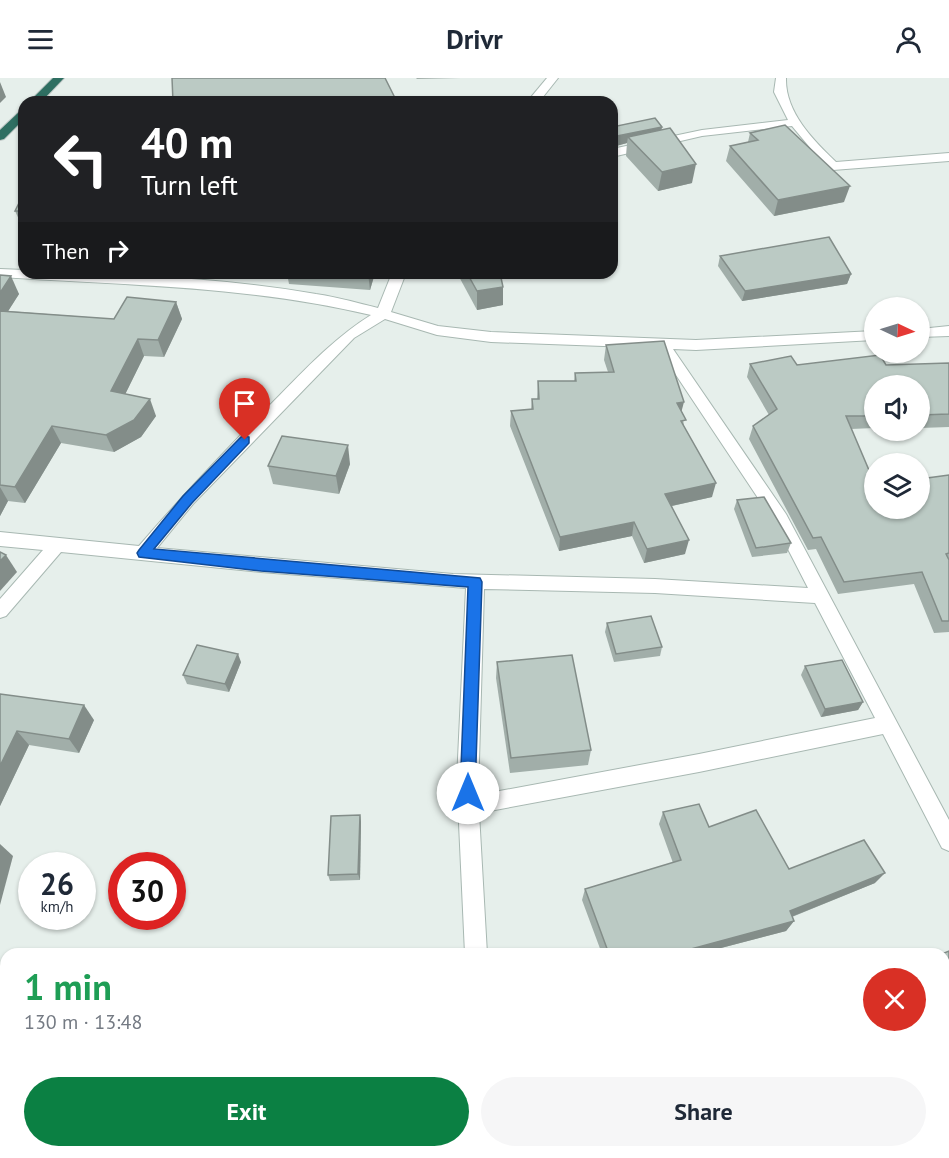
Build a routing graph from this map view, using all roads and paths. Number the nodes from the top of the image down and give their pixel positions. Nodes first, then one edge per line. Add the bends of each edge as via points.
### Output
1 (59, 78) edge
2 (553, 78) edge
3 (781, 78) edge
4 (41, 96) edge
5 (538, 96) edge
6 (18, 119) edge
7 (796, 122) junction
8 (0, 137) edge
9 (618, 152) edge
10 (949, 157) edge
11 (0, 273) edge
12 (18, 274) edge
13 (98, 279) edge
14 (397, 279) edge
15 (383, 314) junction
16 (949, 331) edge
17 (930, 332) edge
18 (864, 336) edge
19 (662, 344) junction
20 (0, 539) edge
21 (58, 544) junction
22 (143, 553) junction
23 (475, 582) junction
24 (822, 596) junction
25 (0, 611) edge
26 (888, 724) junction
27 (468, 806) junction
28 (949, 841) edge
29 (476, 948) edge

1 - 4 highway
2 - 5 street
3 - 7 street via 780,92
6 - 8 highway
7 - 9 street via 702,133
7 - 10 street via 814,149 833,166
11 - 12 street
13 - 15 street via 228,287 317,298
14 - 15 street
15 - 19 street via 437,330 491,337
15 - 22 street via 349,335 188,500
16 - 17 street
18 - 19 street
19 - 24 street via 780,518
20 - 21 street
21 - 22 street
21 - 25 street
22 - 23 street
23 - 24 street via 655,586
23 - 27 street
24 - 26 street
26 - 27 street
26 - 28 street
27 - 29 street

